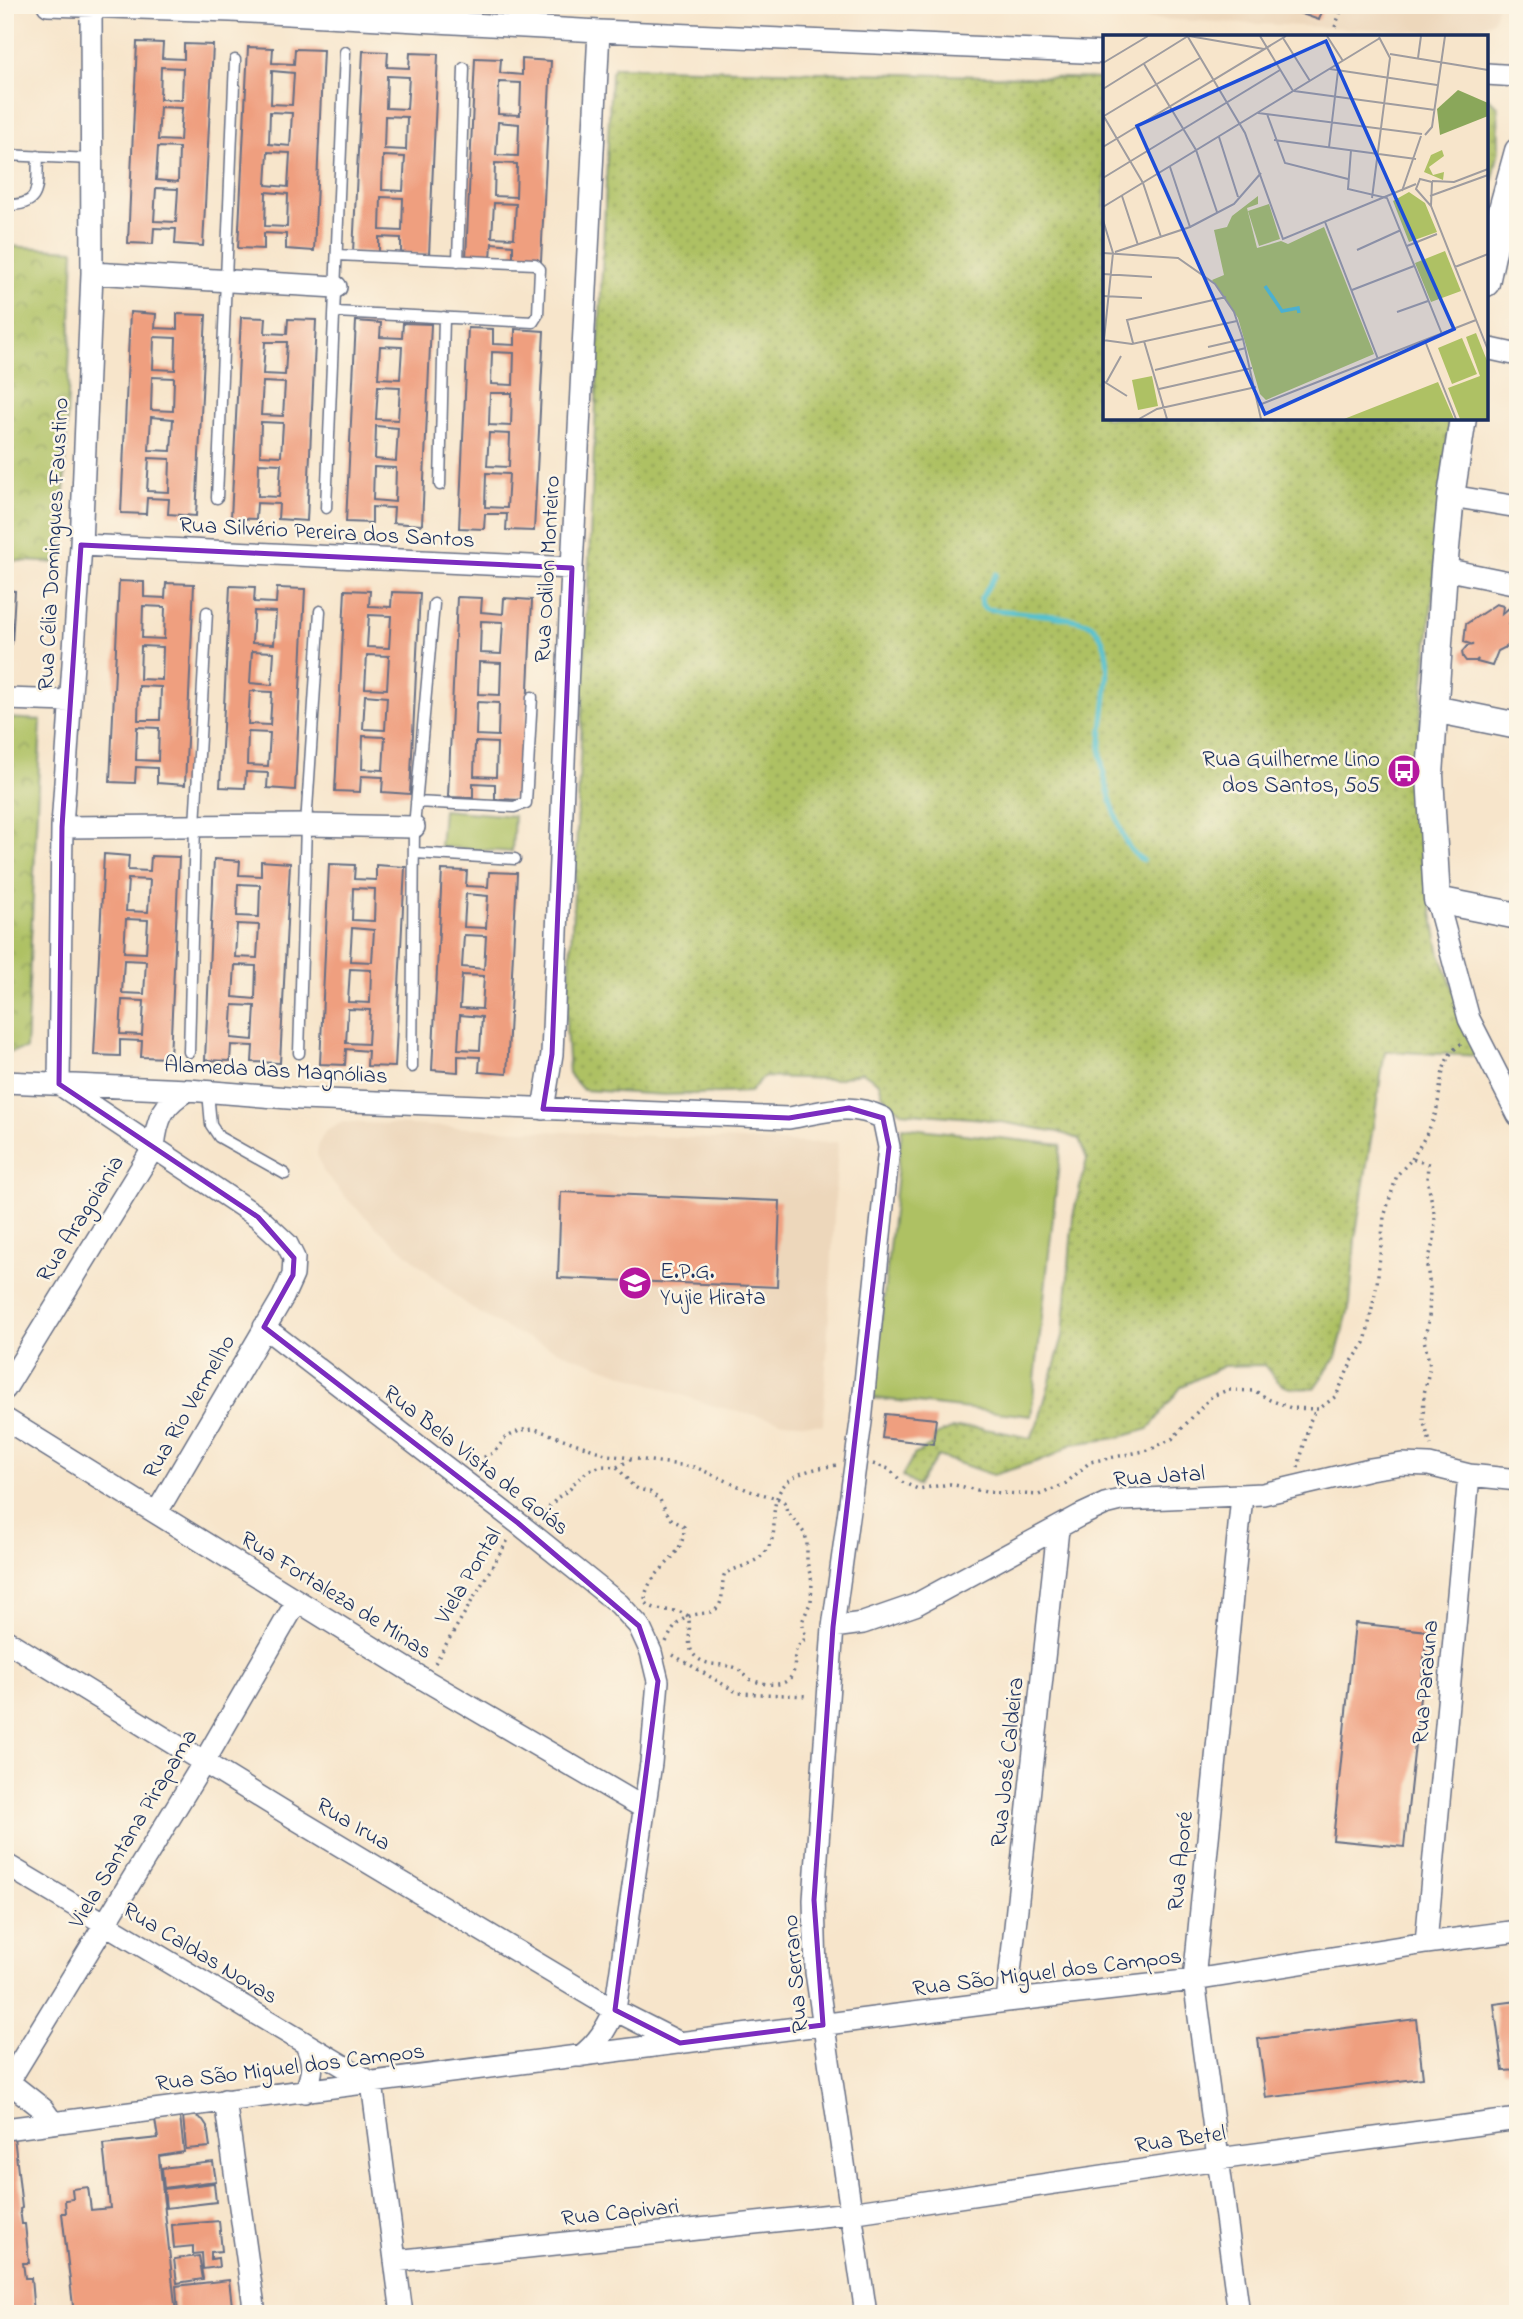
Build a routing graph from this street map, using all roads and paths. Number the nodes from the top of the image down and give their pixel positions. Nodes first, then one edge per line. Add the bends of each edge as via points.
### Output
1 (48, 5) edge
2 (1343, 5) edge
3 (91, 7) edge
4 (232, 8) edge
5 (1335, 27) dead end
6 (598, 32) junction
7 (345, 52) dead end
8 (1103, 53) edge
9 (235, 60) dead end
10 (464, 68) dead end
11 (1488, 74) edge
12 (1518, 76) edge
13 (1518, 151) edge
14 (5, 155) edge
15 (38, 156) junction
16 (92, 159) junction
17 (5, 205) edge
18 (1510, 210) edge
19 (337, 255) junction
20 (458, 261) junction
21 (92, 273) junction
22 (1488, 277) edge
23 (225, 281) junction
24 (336, 287) junction
25 (335, 312) junction
26 (444, 317) junction
27 (1488, 348) edge
28 (1518, 355) edge
29 (1462, 420) edge
30 (440, 485) dead end
31 (1451, 496) junction
32 (216, 498) dead end
33 (1518, 507) edge
34 (326, 508) dead end
35 (80, 545) junction
36 (572, 568) junction
37 (1444, 569) junction
38 (1518, 584) edge
39 (434, 604) dead end
40 (320, 611) dead end
41 (207, 612) dead end
42 (532, 697) dead end
43 (5, 699) edge
44 (70, 701) junction
45 (1434, 709) junction
46 (1518, 726) edge
47 (416, 802) junction
48 (306, 825) junction
49 (194, 826) junction
50 (62, 827) junction
51 (414, 827) junction
52 (415, 853) junction
53 (515, 859) dead end
54 (1437, 900) junction
55 (1518, 916) edge
56 (1478, 1037) junction
57 (189, 1052) dead end
58 (299, 1053) dead end
59 (412, 1067) dead end
60 (5, 1083) edge
61 (59, 1084) junction
62 (198, 1091) junction
63 (543, 1109) junction
64 (1518, 1115) edge
65 (154, 1147) junction
66 (1412, 1159) junction
67 (285, 1174) dead end
68 (264, 1327) junction
69 (5, 1389) edge
70 (1316, 1410) junction
71 (5, 1419) edge
72 (634, 1458) junction
73 (856, 1463) junction
74 (1429, 1465) junction
75 (617, 1467) junction
76 (454, 1474) junction
77 (1469, 1475) junction
78 (1518, 1479) edge
79 (1291, 1488) junction
80 (1242, 1496) junction
81 (776, 1498) junction
82 (157, 1512) junction
83 (523, 1527) junction
84 (1058, 1529) junction
85 (297, 1601) junction
86 (688, 1616) junction
87 (833, 1627) junction
88 (672, 1630) dead end
89 (5, 1640) edge
90 (662, 1649) dead end
91 (425, 1680) junction
92 (828, 1698) junction
93 (204, 1762) junction
94 (644, 1808) junction
95 (5, 1864) edge
96 (105, 1925) junction
97 (1518, 1931) edge
98 (1426, 1943) junction
99 (1194, 1980) junction
100 (1007, 2001) junction
101 (615, 2010) junction
102 (823, 2025) junction
103 (304, 2043) junction
104 (680, 2043) junction
105 (581, 2056) junction
106 (7, 2080) edge
107 (372, 2083) junction
108 (305, 2092) junction
109 (225, 2100) junction
110 (1518, 2119) edge
111 (53, 2123) junction
112 (5, 2129) edge
113 (1218, 2159) junction
114 (850, 2213) junction
115 (395, 2261) junction
116 (255, 2314) edge
117 (402, 2314) edge
118 (866, 2314) edge
119 (1239, 2314) edge

1 - 3 street
2 - 5 path
3 - 4 street
3 - 16 street, Rua Célia Domingues Faustino
4 - 6 street
6 - 8 street
6 - 36 street, Rua Odilon Monteiro
7 - 19 lane
9 - 23 lane
10 - 20 lane
11 - 12 street
13 - 18 street
14 - 15 lane
15 - 16 lane
15 - 17 lane via 32,200
16 - 21 street, Rua Célia Domingues Faustino
18 - 22 street
19 - 20 lane
19 - 24 lane
20 - 26 lane via 538,266 538,314 533,322
21 - 23 street
21 - 35 street, Rua Célia Domingues Faustino
23 - 24 street
23 - 32 lane
24 - 25 lane
25 - 26 lane
25 - 34 lane
26 - 30 lane
27 - 28 street
29 - 31 street
31 - 33 street
31 - 37 street
35 - 36 street, Rua Silvério Pereira dos Santos
35 - 44 street, Rua Célia Domingues Faustino
36 - 63 street, Rua Odilon Monteiro via 552,1054
37 - 38 street
37 - 45 street
39 - 47 lane
40 - 48 lane
41 - 49 lane
42 - 47 lane via 526,803 514,807
43 - 44 street
44 - 50 street, Rua Célia Domingues Faustino
45 - 46 street
45 - 54 street via 1430,775
47 - 51 lane
48 - 49 street
48 - 51 street
48 - 58 lane
49 - 50 street
49 - 57 lane
50 - 61 street, Rua Célia Domingues Faustino
51 - 52 lane
52 - 53 lane
52 - 59 lane
54 - 55 street
54 - 56 street
56 - 64 street
56 - 66 path via 1456,1048 1445,1063 1435,1114
60 - 61 street, Alameda das Magnólias
61 - 62 street, Alameda das Magnólias
61 - 65 street
62 - 63 street, Alameda das Magnólias
62 - 65 street, Rua Aragoiania via 171,1100 161,1115
62 - 67 lane via 219,1137
63 - 73 street, Alameda das Magnólias via 789,1118 849,1108 883,1118 889,1147
65 - 68 street via 258,1217 287,1244 294,1258 293,1275
65 - 69 street, Rua Aragoiania
66 - 70 path via 1397,1175 1384,1217 1365,1343 1336,1396
66 - 74 path via 1428,1164 1435,1217 1426,1266 1430,1287 1424,1340 1430,1366 1423,1420 1431,1441
68 - 76 street, Rua Bela Vista de Goiás
68 - 82 street, Rua Rio Vermelho
70 - 73 path via 1291,1408 1247,1389 1228,1390 1212,1396 1172,1439 1149,1450 1090,1462 1065,1484 1039,1495 986,1492 950,1484 918,1489 889,1469
70 - 79 path
71 - 82 street, Rua Fortaleza de Minas
72 - 75 path, Viela Pontal
72 - 76 path via 608,1455 536,1429 521,1430 505,1438 491,1454
72 - 81 path via 695,1467
73 - 81 path via 798,1474 783,1483
73 - 87 street, Rua Serrano
74 - 77 street, Rua Jatal
74 - 79 street, Rua Jatal via 1370,1469
75 - 83 path, Viela Pontal via 589,1470 550,1509
75 - 86 path via 632,1485 660,1500 670,1518 684,1527 677,1553 645,1589 645,1602 660,1611 677,1609
76 - 83 street, Rua Bela Vista de Goiás
77 - 78 street
77 - 98 street, Rua Parauna
79 - 80 street, Rua Jatal
80 - 84 street, Rua Jatal via 1121,1500
80 - 99 street, Rua Aporé
81 - 86 path via 775,1536 763,1556 725,1573 714,1611
81 - 86 path via 784,1502 805,1535 812,1582 802,1622 804,1640 794,1651 789,1680 769,1684 752,1680 739,1668 705,1663 688,1646
82 - 85 street, Rua Fortaleza de Minas
83 - 91 path, Viela Pontal
83 - 94 street, Rua Bela Vista de Goiás via 619,1604 639,1626 651,1652 658,1681
84 - 87 street, Rua Jatal via 915,1605 863,1623
84 - 100 street, Rua José Caldeira
85 - 91 street, Rua Fortaleza de Minas
85 - 93 street, Viela Santana Pirapama
86 - 88 path
87 - 92 street, Rua Serrano
89 - 93 street, Rua Irua
90 - 92 path via 738,1693
91 - 94 street, Rua Fortaleza de Minas
92 - 102 street, Rua Serrano via 814,1900
93 - 96 street, Viela Santana Pirapama
93 - 101 street, Rua Irua
94 - 101 street, Rua Bela Vista de Goiás
95 - 96 street, Rua Caldas Novas
96 - 103 street, Rua Caldas Novas
96 - 106 street, Viela Santana Pirapama
97 - 98 street, Rua São Miguel dos Campos
98 - 99 street, Rua São Miguel dos Campos
99 - 100 street, Rua São Miguel dos Campos
99 - 113 street, Rua Aporé
100 - 102 street, Rua São Miguel dos Campos
101 - 104 street, Rua Irua
101 - 105 street via 600,2038
102 - 104 street, Rua São Miguel dos Campos
102 - 114 street, Rua Serrano
103 - 107 street, Rua Caldas Novas
103 - 108 street via 313,2067
104 - 105 street, Rua São Miguel dos Campos
105 - 107 street, Rua São Miguel dos Campos
106 - 111 street
107 - 108 street, Rua São Miguel dos Campos
107 - 115 street
108 - 109 street, Rua São Miguel dos Campos
109 - 111 street, Rua São Miguel dos Campos
109 - 116 street
110 - 113 street, Rua Betel
111 - 112 street, Rua São Miguel dos Campos
113 - 114 street, Rua Betel
113 - 119 street, Rua Aporé
114 - 115 street, Rua Capivari
114 - 118 street, Rua Serrano
115 - 117 street

